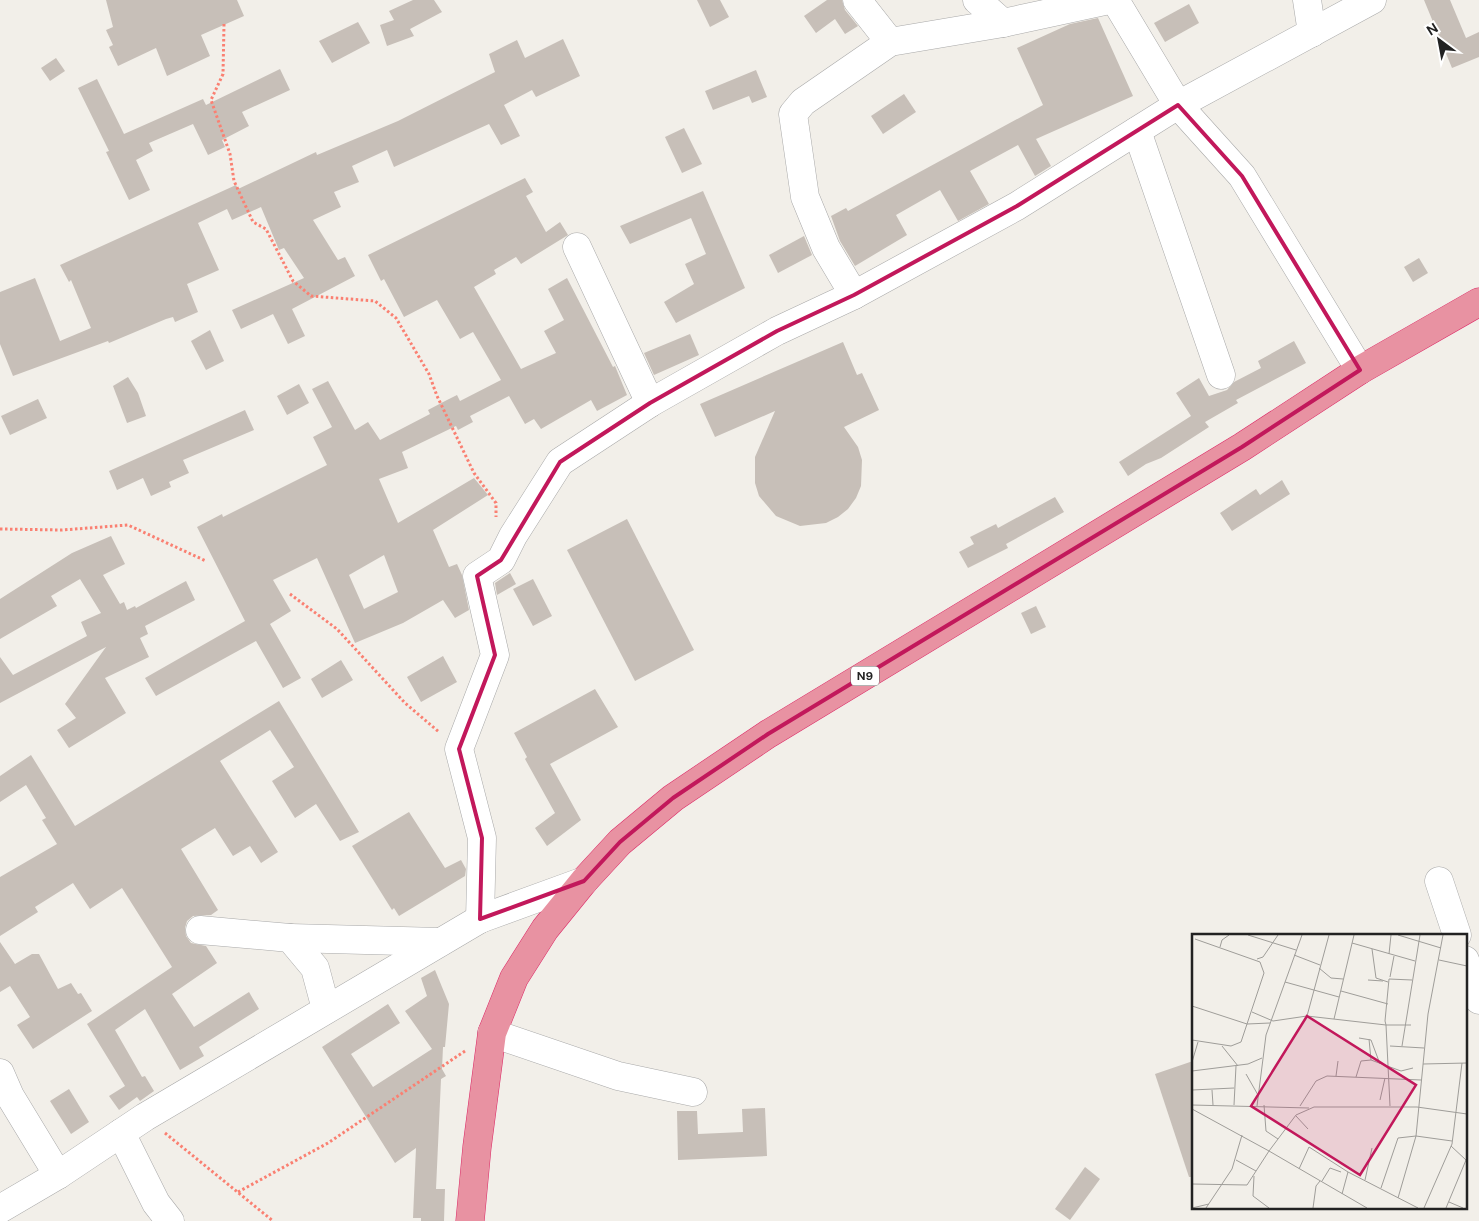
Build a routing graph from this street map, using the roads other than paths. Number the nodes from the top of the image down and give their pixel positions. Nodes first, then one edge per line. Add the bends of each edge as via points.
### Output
1 (857, 0) edge
2 (977, 0) edge
3 (1109, 0) edge
4 (1115, 0) edge
5 (1306, 0) edge
6 (1372, 0) edge
7 (1003, 23) junction
8 (1312, 33) junction
9 (890, 42) junction
10 (1178, 105) junction
11 (1137, 131) junction
12 (577, 247) dead end
13 (854, 294) junction
14 (1479, 303) edge
15 (1360, 370) junction
16 (1220, 375) dead end
17 (650, 403) junction
18 (584, 881) junction
19 (1439, 881) dead end
20 (480, 919) junction
21 (200, 930) dead end
22 (1457, 934) edge
23 (290, 938) junction
24 (440, 942) junction
25 (1466, 963) edge
26 (1479, 1000) edge
27 (326, 1009) junction
28 (492, 1033) junction
29 (0, 1073) edge
30 (693, 1092) dead end
31 (121, 1133) junction
32 (58, 1175) junction
33 (0, 1209) edge
34 (170, 1221) edge
35 (470, 1221) edge

1 - 9 street
2 - 7 street
3 - 7 street
4 - 10 street
5 - 8 street
6 - 8 street
7 - 9 street
8 - 10 street
9 - 13 street via 803,102 794,114 805,197 826,248
10 - 11 street
10 - 15 street via 1242,176
11 - 13 street via 1017,206
11 - 16 street
12 - 17 street
13 - 17 street via 777,331
14 - 15 highway, N9
15 - 18 highway, N9 via 1242,447 760,740 673,798 620,842
17 - 20 street via 560,462 501,560 477,576 495,655 459,749 482,838
18 - 20 street
18 - 28 highway, N9 via 545,929 514,978
19 - 22 street
20 - 24 street
21 - 23 street
23 - 24 street
23 - 27 street via 315,968
24 - 27 street
25 - 26 street
27 - 31 street
28 - 30 street via 618,1076
28 - 35 highway, N9
29 - 32 street via 10,1096
31 - 32 street
31 - 34 street via 156,1203
32 - 33 street

